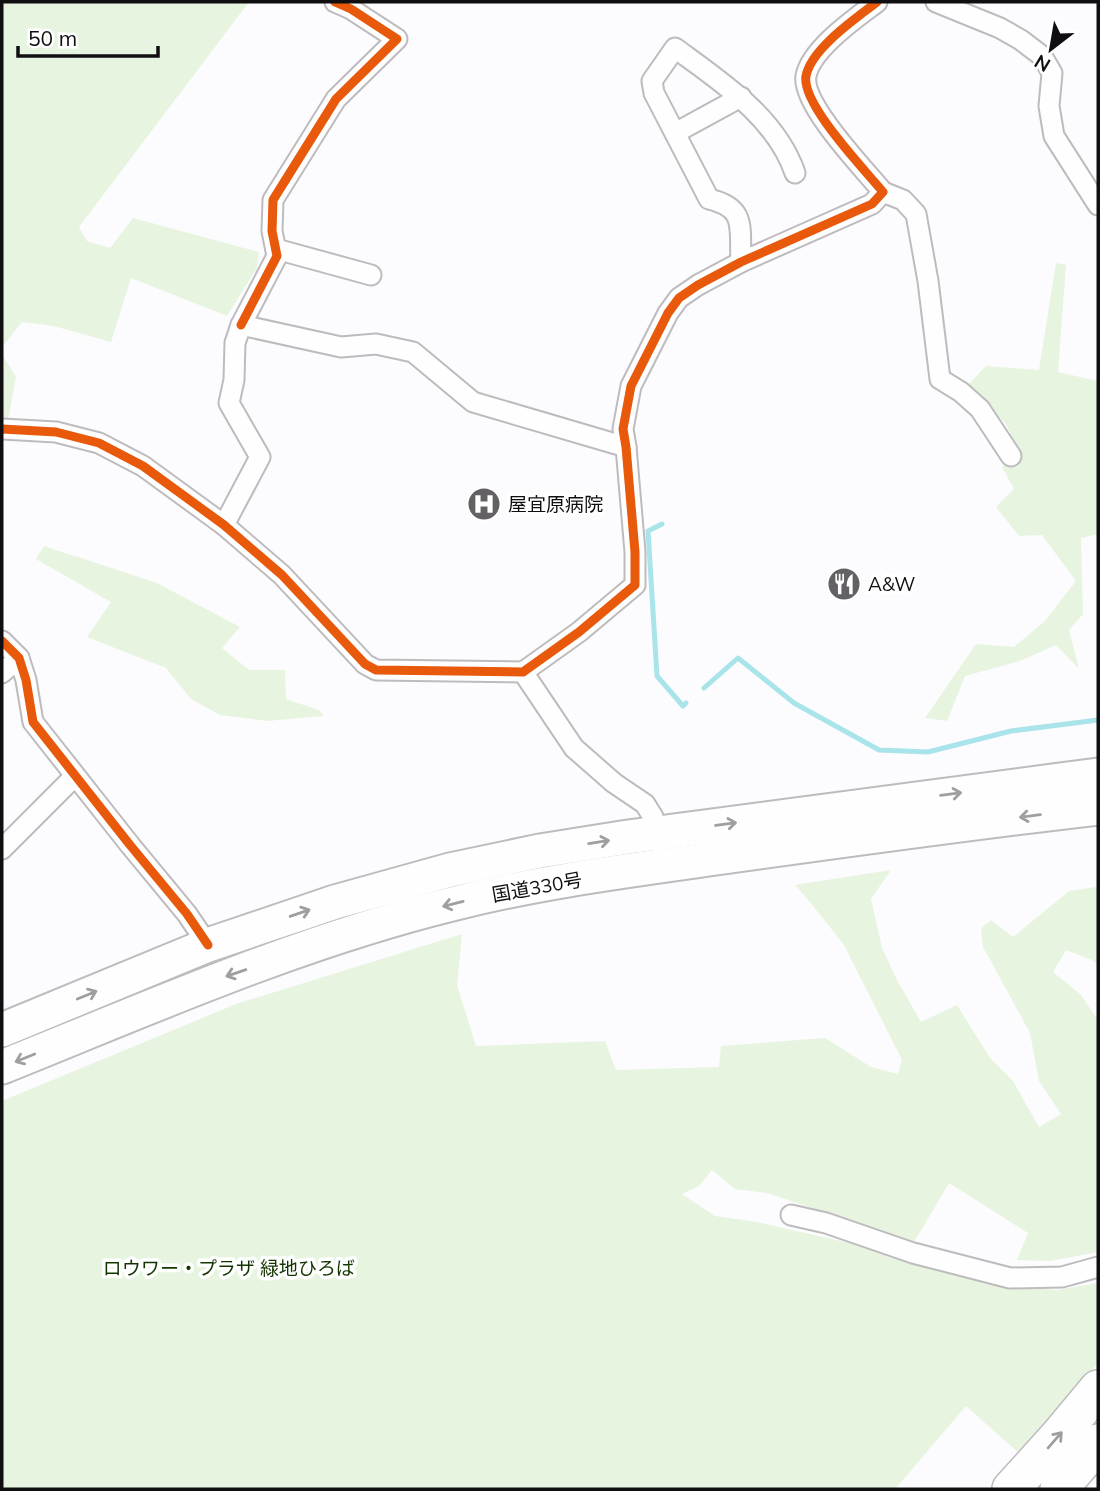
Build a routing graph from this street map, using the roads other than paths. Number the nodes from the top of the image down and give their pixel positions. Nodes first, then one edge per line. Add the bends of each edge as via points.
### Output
1 (335, 2) edge
2 (877, 2) edge
3 (936, 2) edge
4 (741, 97) junction
5 (675, 133) junction
6 (795, 173) dead end
7 (883, 192) junction
8 (1098, 205) edge
9 (276, 249) junction
10 (741, 262) junction
11 (371, 275) dead end
12 (241, 325) junction
13 (2, 429) edge
14 (626, 447) junction
15 (1011, 456) dead end
16 (224, 524) junction
17 (2, 641) edge
18 (19, 658) junction
19 (523, 672) junction
20 (2, 673) edge
21 (1098, 775) edge
22 (75, 776) junction
23 (1098, 808) edge
24 (658, 833) junction
25 (2, 849) edge
26 (665, 866) junction
27 (208, 945) junction
28 (2, 1030) edge
29 (2, 1067) edge
30 (790, 1215) dead end
31 (1098, 1267) edge
32 (1098, 1389) edge
33 (1098, 1443) edge
34 (1011, 1489) edge
35 (1059, 1489) edge

1 - 9 street via 397,38 335,99 274,200
2 - 7 street via 827,43 806,76 808,95 827,124
3 - 8 street via 1000,28 1042,56 1052,73 1049,106 1054,136
4 - 5 street
4 - 5 street via 675,47 652,82
4 - 6 street via 774,134
5 - 10 street via 709,199 734,209 740,219
7 - 10 street via 872,204
7 - 15 street via 903,200 916,214 940,379 980,409
9 - 11 street
9 - 12 street via 277,256
10 - 14 street via 679,298 668,313 631,386 623,429
12 - 14 street via 341,347 376,344 413,352 472,402
12 - 16 street via 229,403 260,457
13 - 16 street via 56,432 99,443 143,466
14 - 19 street via 635,585
16 - 19 street via 376,670
17 - 18 street
18 - 20 street
18 - 22 street via 33,722
19 - 24 street via 574,748 645,804
24 -> 21 highway, 国道330号
22 - 25 street
22 - 27 street
23 -> 26 highway, 国道330号
24 - 26 street
27 -> 24 highway, 国道330号 via 450,870
26 -> 29 highway, 国道330号 via 457,902 346,934 226,976
28 -> 27 highway, 国道330号
30 - 31 street via 1010,1278 1062,1276
34 -> 32 highway
33 - 35 highway

